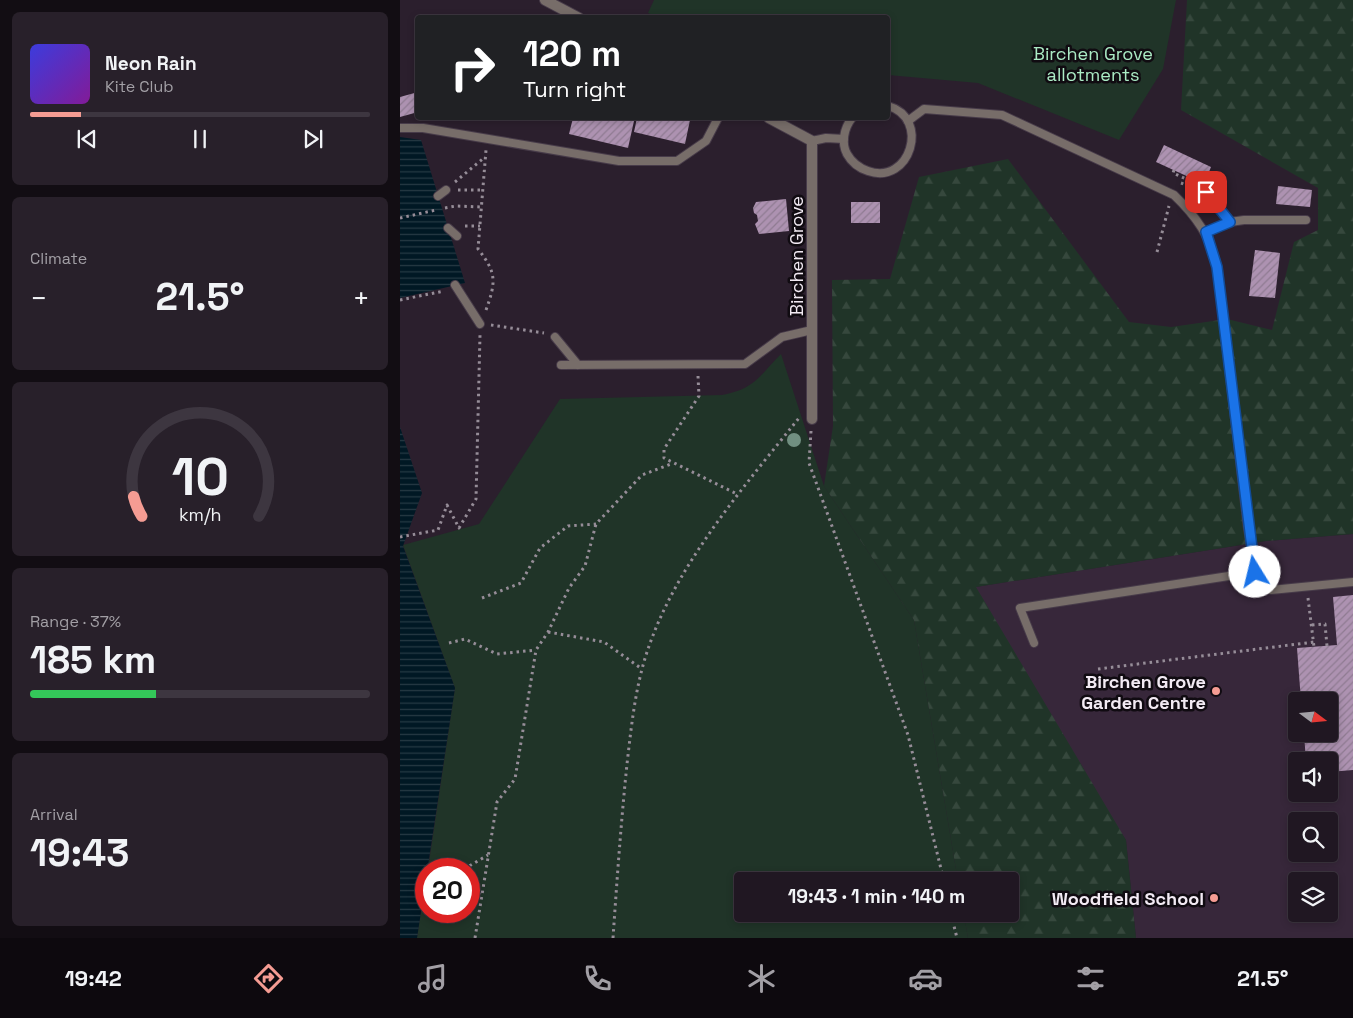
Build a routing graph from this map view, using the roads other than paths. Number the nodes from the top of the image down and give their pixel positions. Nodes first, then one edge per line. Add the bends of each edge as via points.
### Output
1 (545, 0) edge
2 (573, 15) edge
3 (890, 107) edge
4 (717, 120) edge
5 (773, 120) edge
6 (851, 120) edge
7 (908, 121) junction
8 (400, 128) edge
9 (844, 139) junction
10 (812, 141) junction
11 (1203, 188) road end
12 (446, 190) road end
13 (438, 196) dead end
14 (1306, 220) dead end
15 (1230, 222) junction
16 (448, 228) dead end
17 (1206, 232) junction
18 (457, 236) dead end
19 (456, 287) road end
20 (480, 324) road end
21 (812, 330) junction
22 (555, 337) road end
23 (561, 365) dead end
24 (578, 365) junction
25 (812, 420) road end
26 (1255, 572) junction
27 (1353, 582) edge
28 (1034, 642) dead end

1 - 2 street
3 - 7 lane
4 - 8 lane via 706,141 676,161 619,161 423,128
5 - 10 street
6 - 9 lane
7 - 9 lane via 913,142 910,153 894,170 884,173 862,170 853,163
7 - 17 lane via 924,109 1002,115 1174,195
9 - 10 lane
10 - 21 street, Birchen Grove
11 - 15 lane
12 - 13 lane
14 - 15 lane
15 - 17 lane
16 - 18 lane
17 - 26 lane via 1217,267
19 - 20 lane
21 - 24 lane via 782,337 745,364
21 - 25 street, Birchen Grove
22 - 24 lane
23 - 24 lane
26 - 27 lane via 1257,582 1271,590
26 - 28 lane via 1020,608

